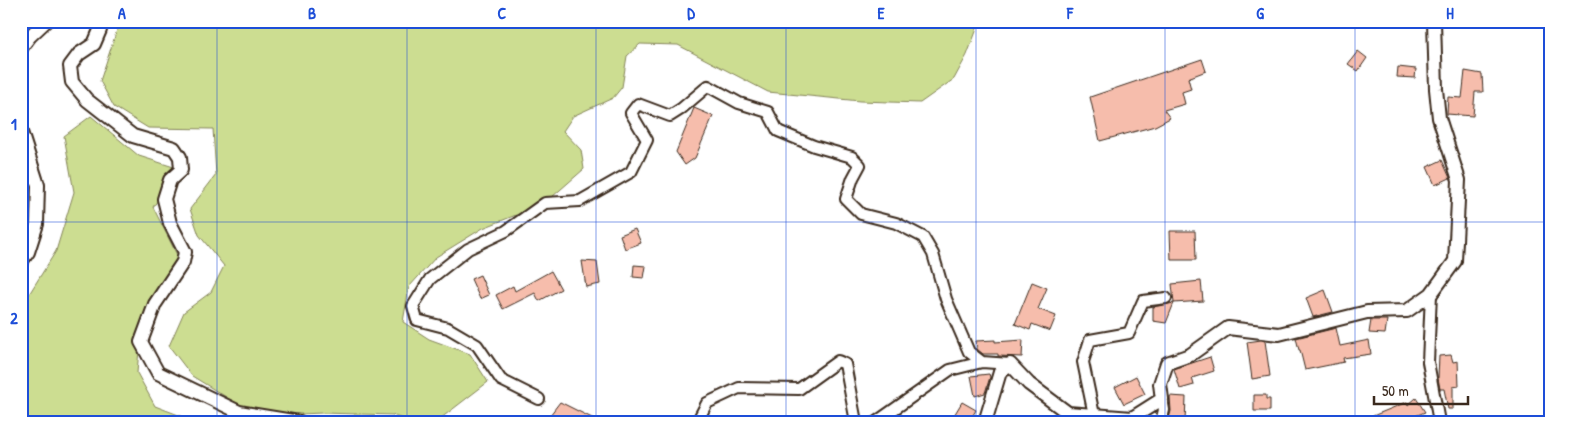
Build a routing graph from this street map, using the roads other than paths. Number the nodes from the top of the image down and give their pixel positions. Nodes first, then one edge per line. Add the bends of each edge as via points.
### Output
1 (46, 21) edge
2 (99, 21) edge
3 (1434, 21) edge
4 (21, 48) edge
5 (21, 132) edge
6 (21, 262) edge
7 (1431, 294) junction
8 (1166, 298) dead end
9 (982, 362) junction
10 (1010, 364) junction
11 (540, 399) dead end
12 (1162, 399) junction
13 (1094, 415) junction
14 (298, 422) edge
15 (697, 422) edge
16 (856, 422) edge
17 (876, 422) edge
18 (983, 422) edge
19 (1161, 422) edge
20 (1439, 422) edge

1 - 4 street
2 - 14 street via 100,30 94,44 79,54 70,66 72,82 87,100 133,136 174,148 180,157 180,170 170,180 164,199 170,224 185,252 183,262 155,304 141,342 158,373 239,412
3 - 7 street via 1439,118 1459,180 1455,261
5 - 6 street via 38,185 37,224 28,252
7 - 12 street via 1406,311 1368,312 1279,334 1228,328 1190,355 1167,363 1160,384
7 - 20 street via 1428,362
8 - 13 street via 1143,301 1129,332 1090,340 1083,362
9 - 10 street
9 - 11 street via 969,352 946,299 933,254 923,237 896,223 861,214 846,199 860,165 852,157 814,146 778,130 768,112 739,103 708,86 670,116 638,104 631,113 647,140 631,172 580,201 545,203 506,231 468,249 430,279 413,306 418,320 448,328 477,344 501,380
9 - 17 street via 950,370
10 - 13 street via 1029,384 1068,413
10 - 18 street via 1000,372
12 - 13 street via 1132,418
12 - 19 street
15 - 16 street via 707,403 738,388 799,390 838,361 845,364

